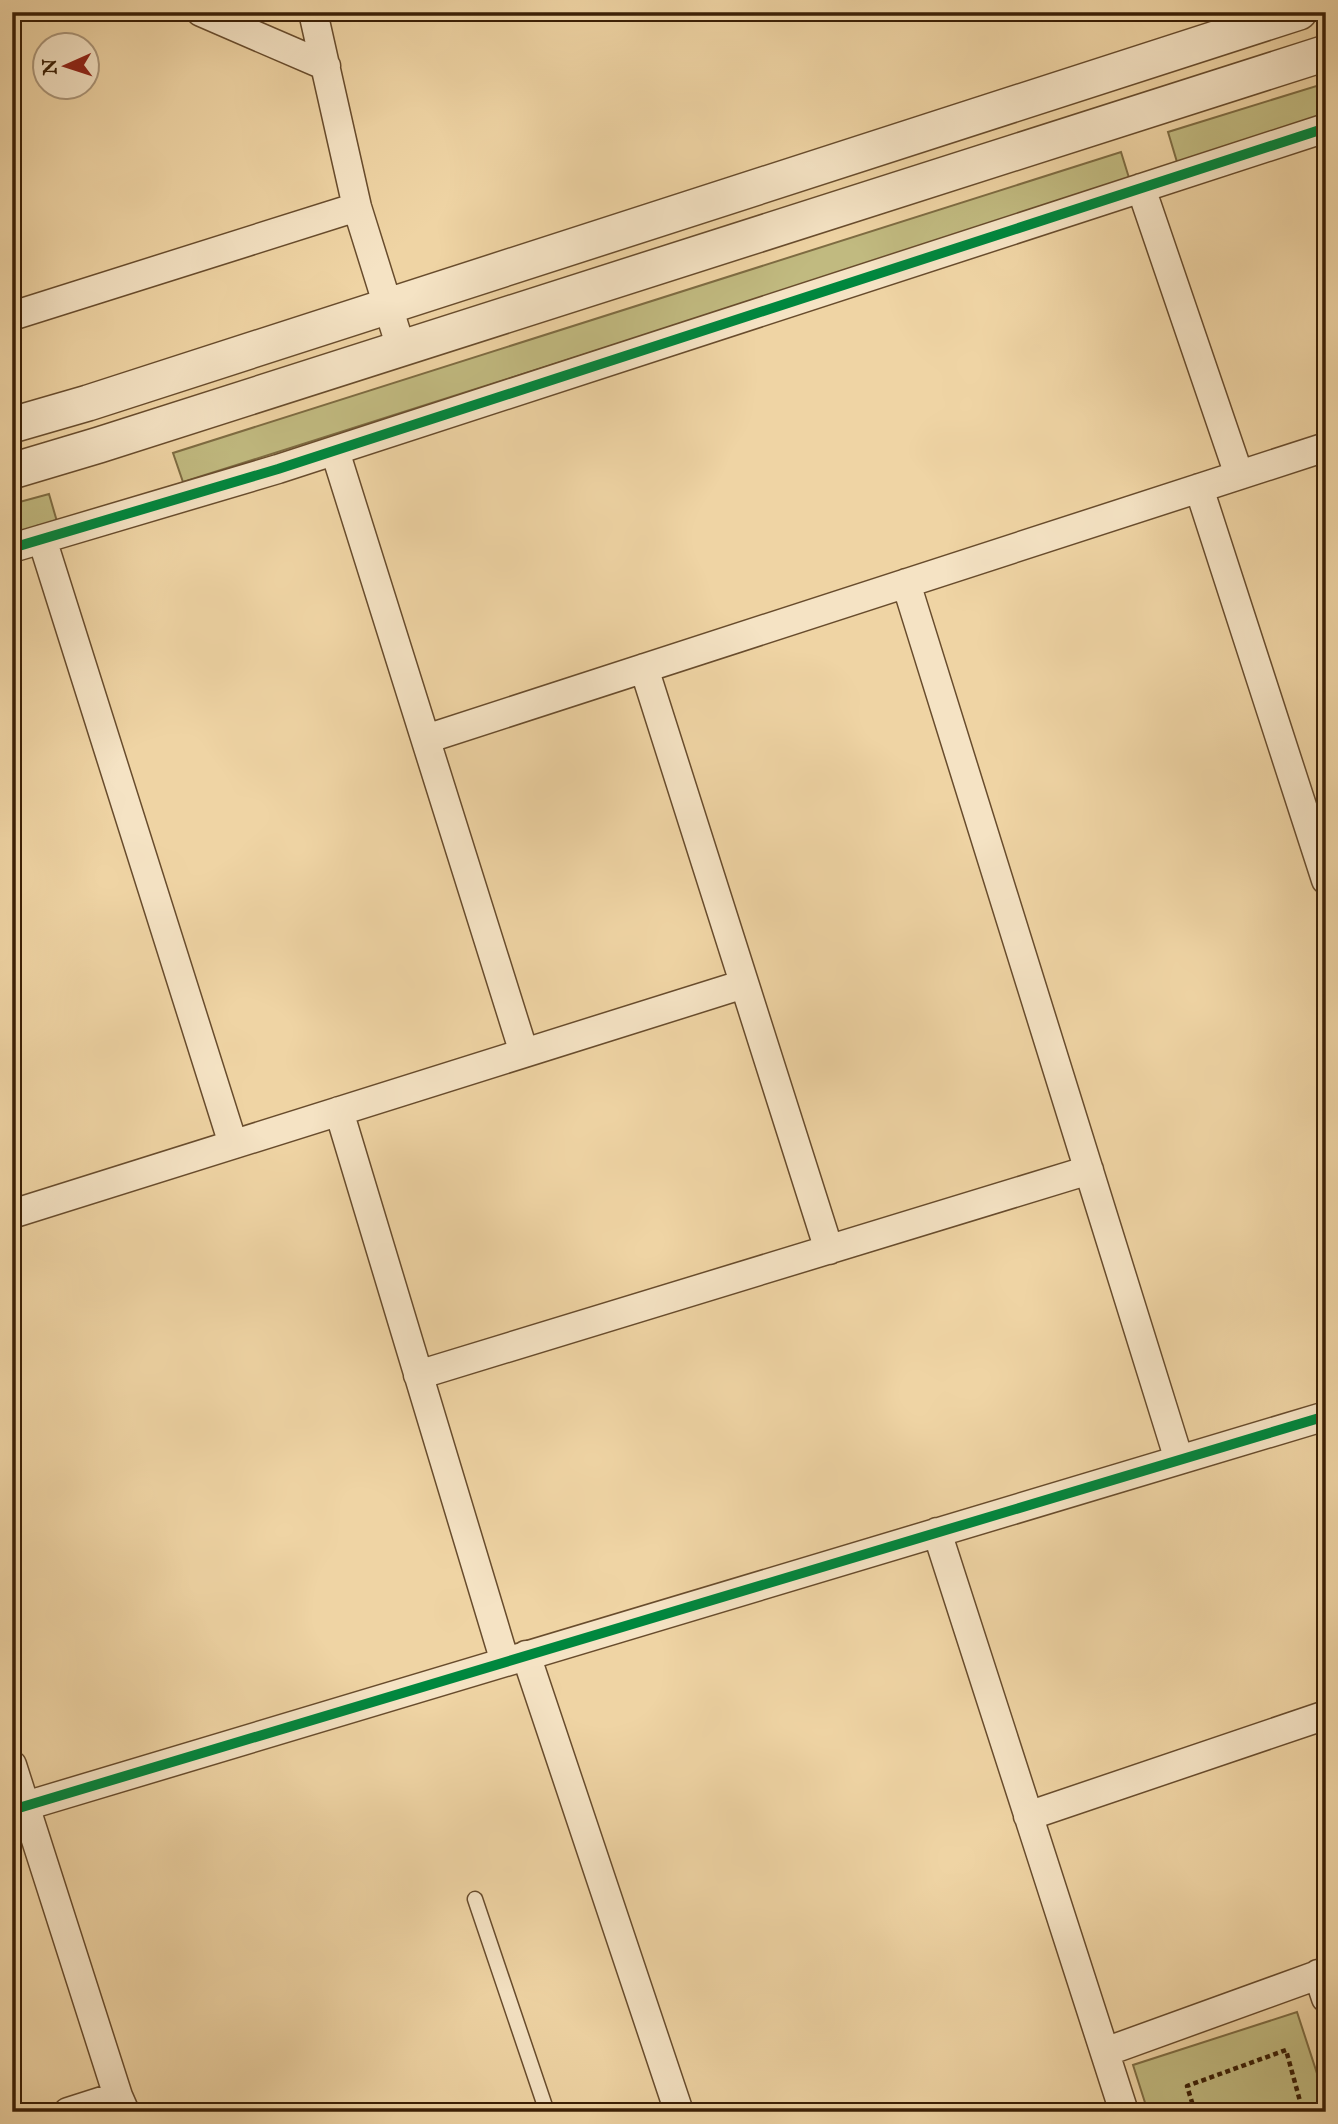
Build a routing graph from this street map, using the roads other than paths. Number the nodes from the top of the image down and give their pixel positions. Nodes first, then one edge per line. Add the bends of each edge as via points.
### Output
1 (201, 12) edge
2 (313, 12) edge
3 (1299, 12) edge
4 (1326, 53) edge
5 (326, 66) junction
6 (1326, 128) edge
7 (1142, 188) junction
8 (357, 207) junction
9 (387, 307) junction
10 (12, 316) edge
11 (401, 348) junction
12 (12, 425) edge
13 (1326, 447) edge
14 (335, 451) junction
15 (12, 471) edge
16 (1239, 475) junction
17 (1199, 488) junction
18 (42, 539) junction
19 (12, 548) edge
20 (906, 583) junction
21 (643, 668) junction
22 (426, 739) junction
23 (1318, 832) edge
24 (1326, 880) edge
25 (744, 984) junction
26 (524, 1053) junction
27 (339, 1111) junction
28 (233, 1144) junction
29 (1089, 1170) junction
30 (12, 1214) edge
31 (829, 1250) junction
32 (418, 1375) junction
33 (1326, 1416) edge
34 (1179, 1460) junction
35 (937, 1532) junction
36 (515, 1658) junction
37 (1326, 1715) edge
38 (12, 1765) edge
39 (19, 1808) edge
40 (1028, 1815) junction
41 (475, 1899) dead end
42 (1323, 1981) edge
43 (1105, 2052) junction
44 (121, 2104) edge
45 (68, 2112) edge
46 (547, 2112) edge
47 (679, 2112) edge
48 (1124, 2112) edge

1 - 5 street
2 - 5 street
3 - 9 street
4 - 11 street
5 - 8 street
6 - 7 street
7 - 14 street
7 - 16 street
8 - 9 street
8 - 10 street
9 - 11 street
9 - 12 street
11 - 15 street
13 - 16 street
14 - 18 street
14 - 22 street
16 - 17 street
17 - 20 street
17 - 23 street
18 - 19 street
18 - 28 street
20 - 21 street
20 - 29 street
21 - 22 street
21 - 25 street
22 - 26 street
23 - 24 street
25 - 26 street
25 - 31 street
26 - 27 street
27 - 28 street
27 - 32 street
28 - 30 street
29 - 31 street
29 - 34 street
31 - 32 street
32 - 36 street
33 - 34 street
34 - 35 street
35 - 36 street
35 - 40 street
36 - 39 street
36 - 47 street
37 - 40 street
38 - 39 street
39 - 44 street
40 - 43 street
41 - 46 lane
42 - 43 street
43 - 48 street
44 - 45 street

